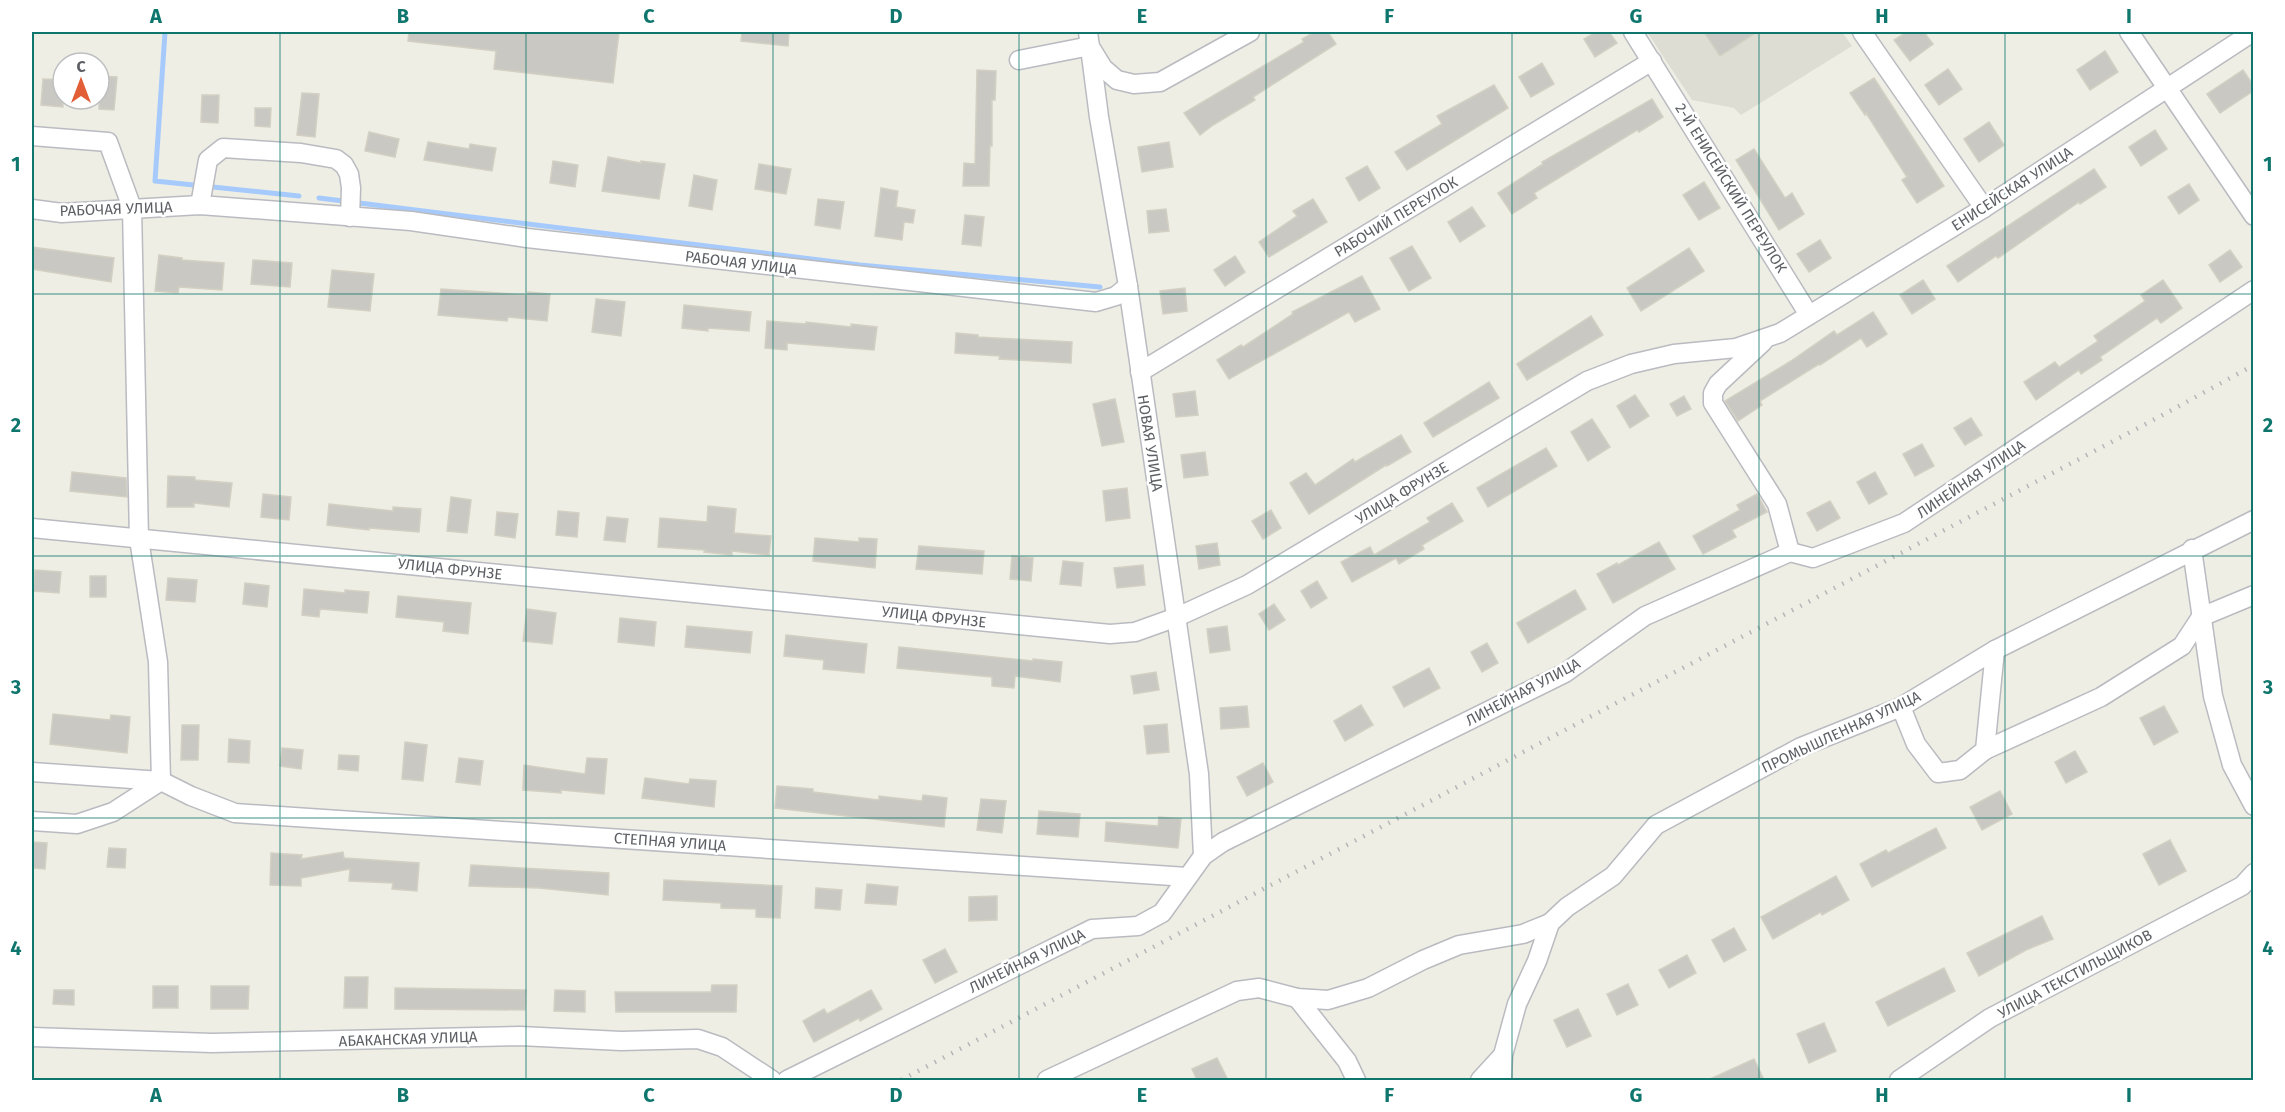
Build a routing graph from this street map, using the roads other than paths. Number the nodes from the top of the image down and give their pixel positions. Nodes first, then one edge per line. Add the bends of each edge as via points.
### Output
1 (1250, 32) edge
2 (1633, 32) edge
3 (1862, 32) edge
4 (2129, 32) edge
5 (2253, 32) edge
6 (1089, 39) edge
7 (1019, 60) dead end
8 (1652, 61) junction
9 (2166, 87) junction
10 (32, 136) edge
11 (200, 205) junction
12 (132, 208) junction
13 (1984, 208) junction
14 (32, 209) edge
15 (2253, 216) edge
16 (350, 217) junction
17 (1128, 286) junction
18 (2253, 290) edge
19 (1809, 315) junction
20 (1767, 339) junction
21 (1140, 372) junction
22 (2253, 520) edge
23 (32, 528) edge
24 (139, 539) junction
25 (2192, 549) junction
26 (1790, 552) junction
27 (2253, 596) edge
28 (1177, 617) junction
29 (2201, 617) junction
30 (1995, 650) junction
31 (1901, 707) junction
32 (1985, 750) junction
33 (32, 772) edge
34 (160, 781) junction
35 (2253, 806) edge
36 (32, 821) edge
37 (1203, 856) junction
38 (2253, 873) edge
39 (1187, 877) junction
40 (1550, 922) junction
41 (1297, 998) junction
42 (32, 1037) edge
43 (1503, 1054) junction
44 (772, 1080) edge
45 (787, 1080) edge
46 (1047, 1080) edge
47 (1356, 1080) edge
48 (1480, 1080) edge
49 (1502, 1080) edge
50 (1899, 1080) edge

1 - 6 street via 1160,82 1134,84 1117,80 1103,68
2 - 8 street, 2-Й ЕНИСЕЙСКИЙ ПЕРЕУЛОК
3 - 13 street
4 - 9 street
5 - 9 street, ЕНИСЕЙСКАЯ УЛИЦА
6 - 7 street
6 - 17 street, НОВАЯ УЛИЦА
8 - 19 street, 2-Й ЕНИСЕЙСКИЙ ПЕРЕУЛОК
8 - 21 street, РАБОЧИЙ ПЕРЕУЛОК
9 - 13 street, ЕНИСЕЙСКАЯ УЛИЦА
9 - 15 street
10 - 12 street via 108,142
11 - 12 street, РАБОЧАЯ УЛИЦА
11 - 16 street, РАБОЧАЯ УЛИЦА
11 - 16 street via 208,160 223,148 301,153 336,159 344,165 350,174
12 - 14 street, РАБОЧАЯ УЛИЦА via 63,213
12 - 24 street
13 - 19 street, ЕНИСЕЙСКАЯ УЛИЦА
16 - 17 street, РАБОЧАЯ УЛИЦА via 1096,302 1116,296
17 - 21 street, НОВАЯ УЛИЦА
18 - 26 street, ЛИНЕЙНАЯ УЛИЦА via 1904,523 1813,558
19 - 20 street, ЕНИСЕЙСКАЯ УЛИЦА
20 - 26 street via 1719,384 1713,393 1713,403 1777,504
20 - 28 street, УЛИЦА ФРУНЗЕ via 1736,348 1674,354 1631,364 1587,381 1247,585
21 - 28 street, НОВАЯ УЛИЦА
22 - 25 street, ПРОМЫШЛЕННАЯ УЛИЦА
23 - 24 street, УЛИЦА ФРУНЗЕ
24 - 28 street, УЛИЦА ФРУНЗЕ via 1110,634 1135,632
24 - 34 street via 158,662
25 - 29 street
25 - 30 street, ПРОМЫШЛЕННАЯ УЛИЦА
26 - 37 street, ЛИНЕЙНАЯ УЛИЦА via 1646,616 1565,673 1222,842
27 - 29 street
28 - 37 street, НОВАЯ УЛИЦА via 1199,774
29 - 32 street via 2182,646 2101,697
29 - 35 street via 2213,696 2232,765
30 - 31 street, ПРОМЫШЛЕННАЯ УЛИЦА
30 - 32 street
31 - 32 street via 1916,744 1938,773 1960,770
31 - 40 street, ПРОМЫШЛЕННАЯ УЛИЦА via 1801,747 1656,825 1613,876
33 - 34 street, СТЕПНАЯ УЛИЦА
34 - 36 street via 113,812 77,824
34 - 39 street, СТЕПНАЯ УЛИЦА via 235,813
37 - 39 street, ЛИНЕЙНАЯ УЛИЦА
38 - 50 street, УЛИЦА ТЕКСТИЛЬЩИКОВ via 2242,886 1990,1018
39 - 45 street, ЛИНЕЙНАЯ УЛИЦА via 1162,913 1138,926 1092,929
40 - 41 street, ПРОМЫШЛЕННАЯ УЛИЦА via 1523,934 1459,945 1368,988 1328,1000
40 - 43 street via 1517,1004
41 - 46 street, ПРОМЫШЛЕННАЯ УЛИЦА via 1258,988 1237,991
41 - 47 street via 1347,1061
42 - 44 street, АБАКАНСКАЯ УЛИЦА via 212,1043 520,1036 621,1041 698,1039 722,1047
43 - 48 street
43 - 49 street

